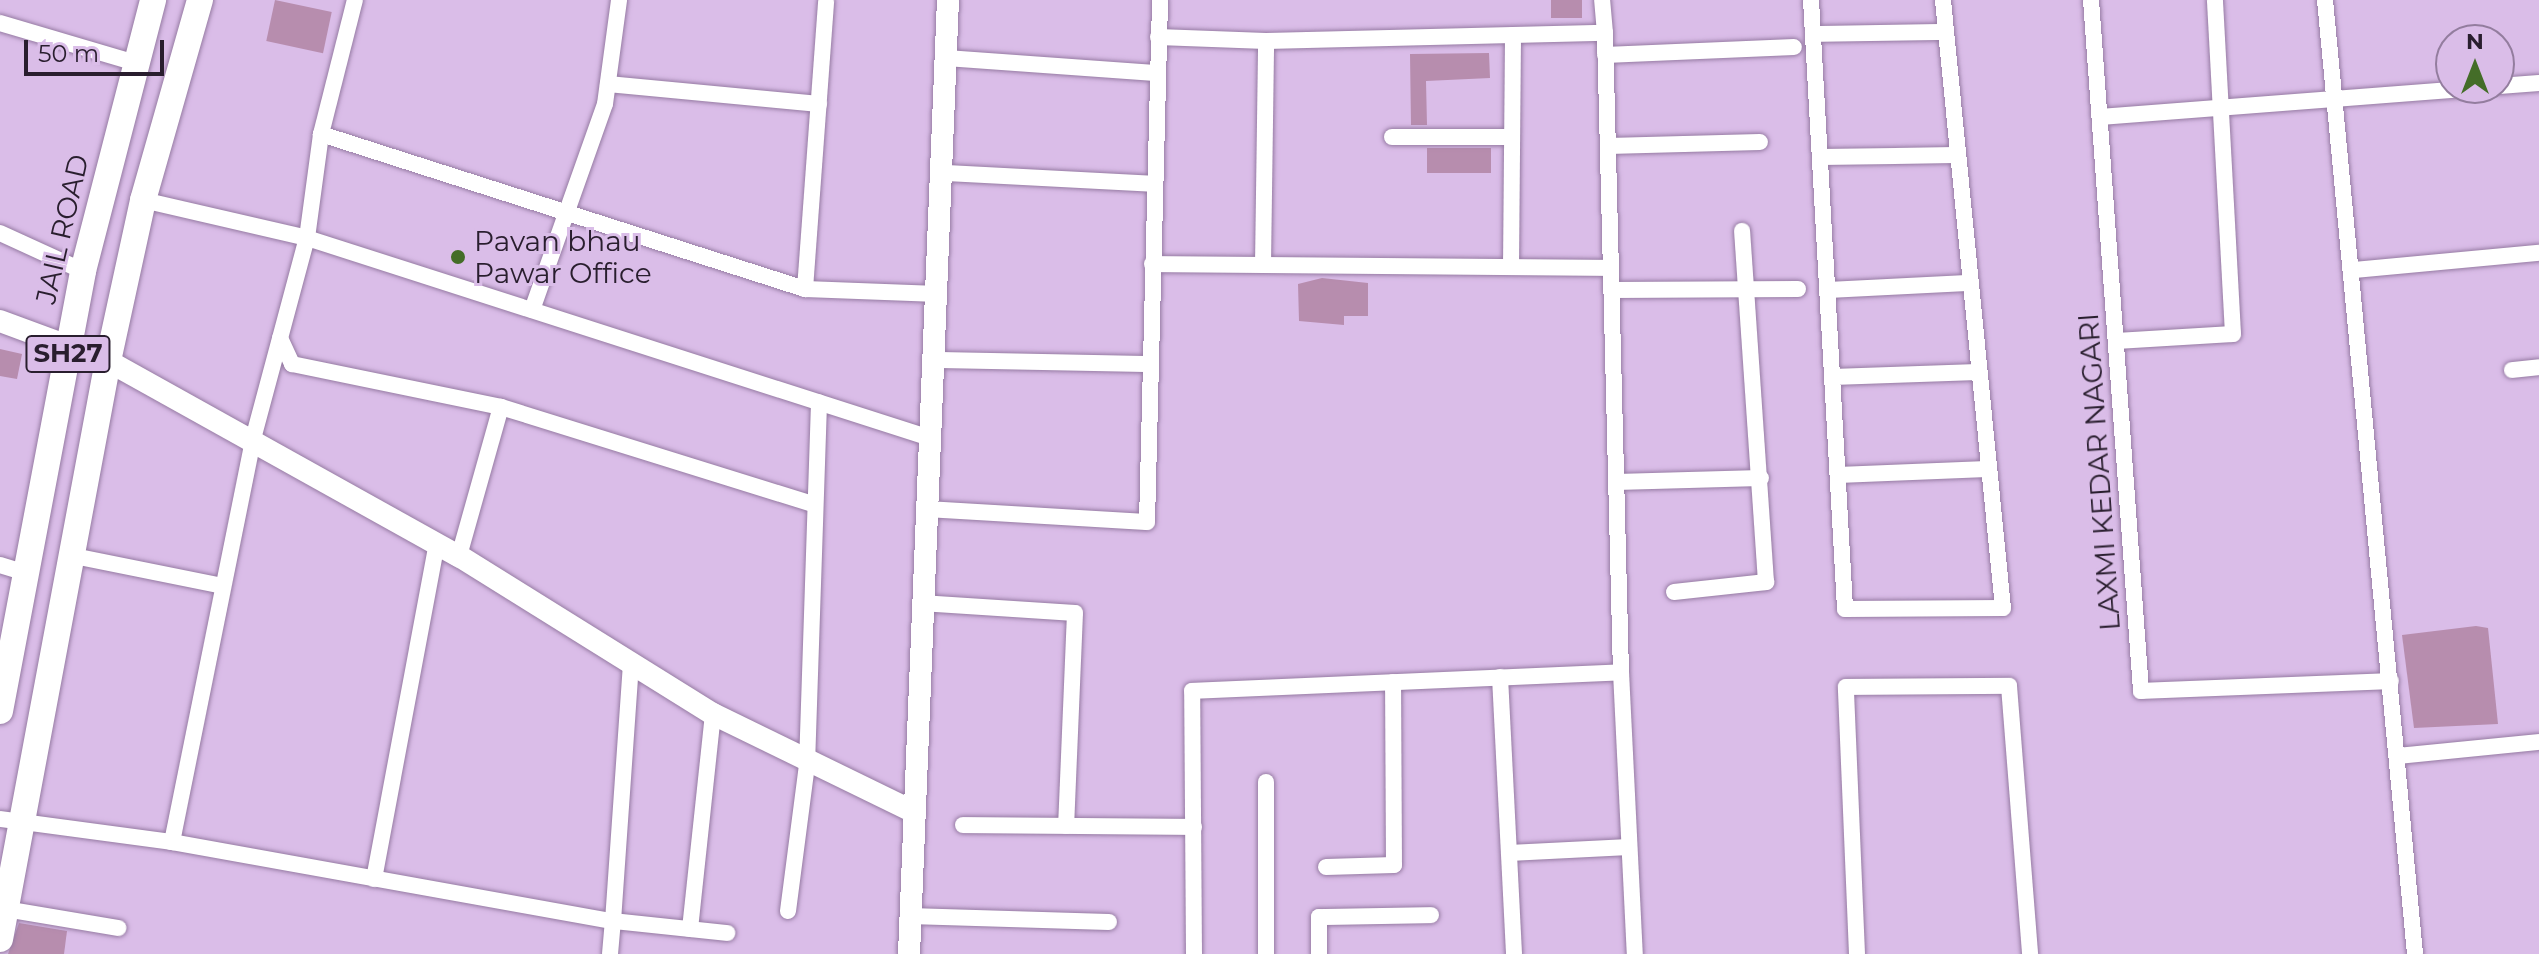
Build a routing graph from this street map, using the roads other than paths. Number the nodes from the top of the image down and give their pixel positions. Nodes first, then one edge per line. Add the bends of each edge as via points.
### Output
1 (153, 0) edge
2 (200, 0) edge
3 (355, 0) edge
4 (619, 0) edge
5 (809, 0) edge
6 (948, 0) edge
7 (1160, 0) edge
8 (1602, 0) edge
9 (1811, 0) edge
10 (1943, 0) edge
11 (2091, 0) edge
12 (2215, 0) edge
13 (2325, 0) edge
14 (826, 1) edge
15 (0, 23) edge
16 (1946, 32) junction
17 (1605, 33) junction
18 (1813, 34) junction
19 (1513, 35) junction
20 (1158, 37) junction
21 (1266, 41) junction
22 (1794, 47) dead end
23 (1605, 55) junction
24 (947, 58) junction
25 (136, 63) junction
26 (1157, 73) junction
27 (2539, 83) edge
28 (608, 84) junction
29 (2515, 85) edge
30 (2435, 92) edge
31 (2339, 101) junction
32 (819, 104) junction
33 (2222, 109) junction
34 (2100, 117) junction
35 (321, 134) junction
36 (1392, 137) dead end
37 (1512, 137) junction
38 (1760, 142) dead end
39 (1608, 146) junction
40 (1955, 155) junction
41 (1820, 157) junction
42 (945, 173) junction
43 (1154, 184) junction
44 (143, 200) junction
45 (565, 216) junction
46 (1742, 231) dead end
47 (0, 233) edge
48 (307, 238) junction
49 (2539, 253) edge
50 (1152, 264) junction
51 (1263, 265) junction
52 (1511, 267) junction
53 (1611, 268) junction
54 (2354, 270) junction
55 (83, 271) junction
56 (1967, 283) junction
57 (1747, 286) junction
58 (805, 289) junction
59 (1798, 289) dead end
60 (1611, 290) junction
61 (1828, 290) junction
62 (938, 294) junction
63 (532, 310) junction
64 (0, 321) edge
65 (280, 338) junction
66 (2116, 341) junction
67 (69, 349) junction
68 (935, 360) junction
69 (108, 361) junction
70 (1150, 364) junction
71 (2539, 367) edge
72 (2512, 370) dead end
73 (1977, 372) junction
74 (1833, 377) junction
75 (819, 402) junction
76 (501, 407) junction
77 (930, 438) junction
78 (253, 439) junction
79 (1987, 469) junction
80 (1838, 475) junction
81 (1761, 478) junction
82 (1616, 482) junction
83 (812, 504) junction
84 (926, 509) junction
85 (437, 543) junction
86 (69, 555) junction
87 (459, 556) junction
88 (0, 565) edge
89 (30, 574) junction
90 (223, 586) junction
91 (1674, 592) dead end
92 (921, 603) junction
93 (631, 666) junction
94 (1621, 672) junction
95 (1500, 677) junction
96 (2391, 681) junction
97 (1393, 682) junction
98 (0, 711) edge
99 (713, 714) junction
100 (2539, 742) edge
101 (2398, 756) junction
102 (807, 765) junction
103 (1266, 782) dead end
104 (912, 811) junction
105 (9, 821) edge
106 (963, 825) dead end
107 (1066, 826) junction
108 (1194, 827) junction
109 (172, 842) junction
110 (1629, 847) junction
111 (1509, 853) junction
112 (1326, 867) dead end
113 (374, 879) junction
114 (5, 909) junction
115 (788, 911) dead end
116 (1431, 915) dead end
117 (909, 916) junction
118 (613, 921) junction
119 (1109, 922) dead end
120 (118, 928) dead end
121 (690, 929) junction
122 (727, 933) dead end
123 (0, 939) edge
124 (610, 954) edge
125 (909, 954) edge
126 (1194, 954) edge
127 (1266, 954) edge
128 (1319, 954) edge
129 (1514, 954) edge
130 (1635, 954) edge
131 (1857, 954) edge
132 (2030, 954) edge
133 (2415, 954) edge

1 - 25 main road, JAIL ROAD / SH27
2 - 44 main road
3 - 35 street
4 - 28 street
5 - 14 street
6 - 24 street
7 - 20 street
8 - 17 street
9 - 18 street
10 - 16 street
11 - 34 street, LAXMI KEDAR NAGARI
12 - 33 street
13 - 31 street
14 - 32 street
15 - 25 street
16 - 18 street
16 - 40 street
17 - 19 street
17 - 23 street
18 - 41 street
19 - 21 street
19 - 37 street
20 - 21 street
20 - 26 street
21 - 51 street
22 - 23 street
23 - 39 street
24 - 26 street
24 - 42 street
25 - 55 main road, JAIL ROAD / SH27
26 - 43 street
27 - 29 street
28 - 32 street
28 - 45 street
30 - 31 street
31 - 33 street
31 - 54 street
32 - 58 street
33 - 34 street
33 - 66 street via 2233,334
34 - 66 street, LAXMI KEDAR NAGARI
35 - 45 street
35 - 48 street
36 - 37 street
37 - 52 street
38 - 39 street
39 - 53 street
40 - 41 street
40 - 56 street
41 - 61 street
42 - 43 street
42 - 62 street
43 - 50 street
44 - 48 street
44 - 69 main road
45 - 58 street
45 - 63 street
46 - 57 street
47 - 55 street
48 - 63 street
48 - 65 street
49 - 54 street
50 - 51 street
50 - 70 street
51 - 52 street
52 - 53 street
53 - 60 street
54 - 96 street
55 - 67 main road, JAIL ROAD / SH27
56 - 61 street
56 - 73 street
57 - 59 street
57 - 60 street
57 - 81 street
58 - 62 street
60 - 82 street
61 - 74 street
62 - 68 street
63 - 75 street
64 - 67 street
65 - 76 street via 292,364
65 - 78 street
66 - 96 street, LAXMI KEDAR NAGARI via 2141,691
67 - 69 street
67 - 89 main road, JAIL ROAD / SH27
68 - 70 street
68 - 77 street
69 - 78 street
69 - 86 main road
70 - 84 street via 1147,522
71 - 72 street
73 - 74 street
73 - 79 street
74 - 80 street
75 - 77 street
75 - 83 street
76 - 83 street
76 - 87 street
77 - 84 street
78 - 85 street
78 - 90 street
79 - 80 street
79 - 80 street via 2003,608 1845,609
81 - 82 street
81 - 91 street via 1766,582
82 - 94 street
83 - 102 street
84 - 92 street
85 - 87 street
85 - 113 street
86 - 90 street
86 - 105 main road
87 - 93 street
88 - 89 street
89 - 98 main road, JAIL ROAD / SH27
90 - 109 street
92 - 104 street
92 - 107 street via 1075,613
93 - 99 street
93 - 118 street
94 - 95 street
94 - 110 street
95 - 97 street
95 - 111 street
96 - 101 street
97 - 108 street via 1192,691
97 - 112 street via 1394,865
99 - 102 street
99 - 121 street
100 - 101 street
101 - 133 street
102 - 104 street
102 - 115 street
103 - 127 street
104 - 117 street
105 - 109 street
105 - 114 main road
106 - 107 street
107 - 108 street
108 - 126 street
109 - 113 street
110 - 111 street
110 - 130 street
111 - 129 street
113 - 118 street
114 - 120 street
114 - 123 main road
116 - 128 street via 1319,917
117 - 119 street
117 - 125 street
118 - 121 street
118 - 124 street
121 - 122 street
131 - 132 street via 1846,687 2009,686

